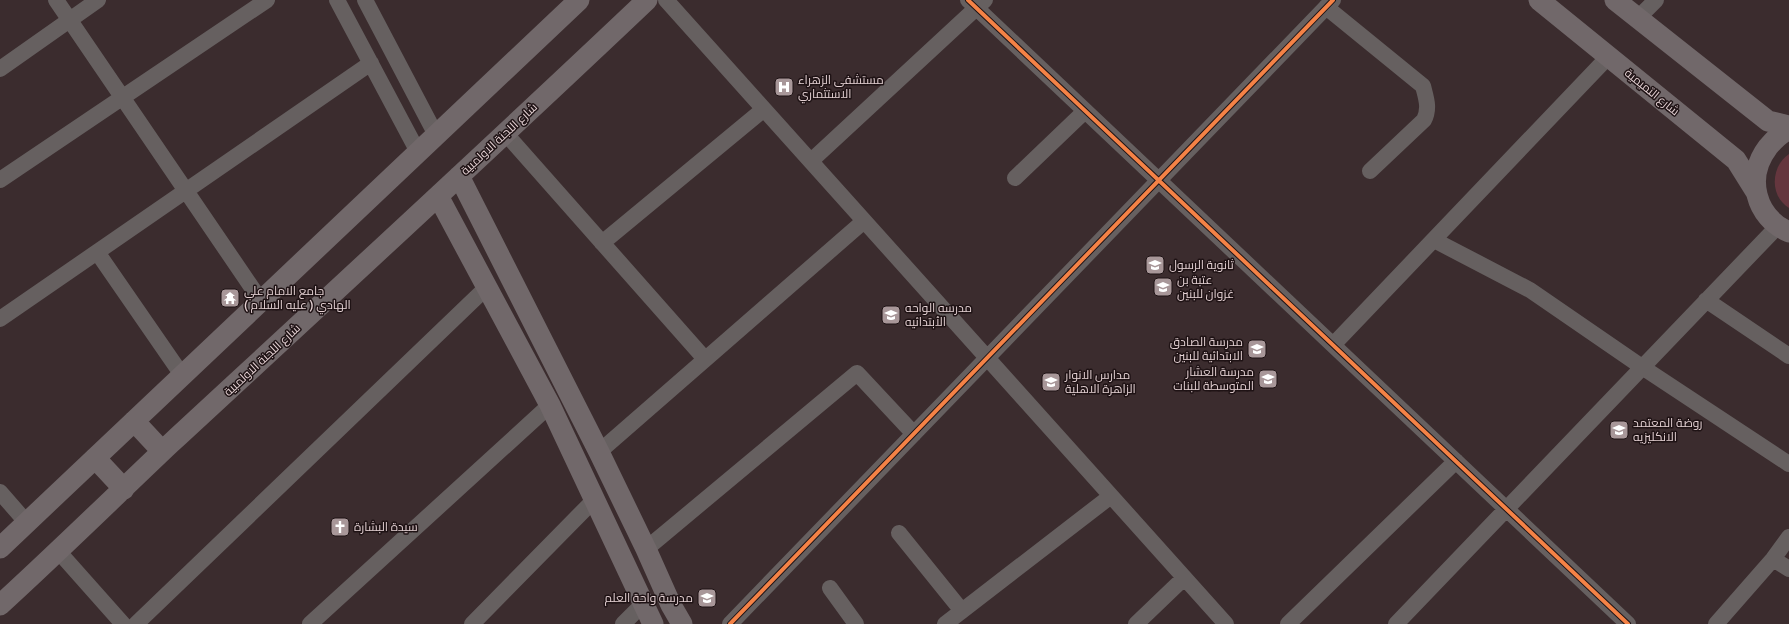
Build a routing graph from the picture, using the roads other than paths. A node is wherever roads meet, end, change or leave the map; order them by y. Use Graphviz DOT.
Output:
graph roads {
  1 [pos="56,0"];
  2 [pos="98,0"];
  3 [pos="267,0"];
  4 [pos="337,0"];
  5 [pos="365,0"];
  6 [pos="578,0"];
  7 [pos="647,0"];
  8 [pos="666,0"];
  9 [pos="1539,0"];
  10 [pos="1615,0"];
  11 [pos="1656,0"];
  12 [pos="977,3"];
  13 [pos="1329,4"];
  14 [pos="1637,19"];
  15 [pos="70,20"];
  16 [pos="1609,56"];
  17 [pos="371,63"];
  18 [pos="0,69"];
  19 [pos="122,96"];
  20 [pos="764,109"];
  21 [pos="1085,111"];
  22 [pos="1789,126"];
  23 [pos="1789,130"];
  24 [pos="506,134"];
  25 [pos="436,135"];
  26 [pos="418,152"];
  27 [pos="811,161"];
  28 [pos="1370,171"];
  29 [pos="459,176"];
  30 [pos="1015,178"];
  31 [pos="0,180"];
  32 [pos="1159,180"];
  33 [pos="186,191"];
  34 [pos="1756,192"];
  35 [pos="438,196"];
  36 [pos="864,221"];
  37 [pos="1783,229"];
  38 [pos="1434,240"];
  39 [pos="602,243"];
  40 [pos="97,252"];
  41 [pos="487,287"];
  42 [pos="1706,300"];
  43 [pos="261,301"];
  44 [pos="0,320"];
  45 [pos="1333,345"];
  46 [pos="1789,356"];
  47 [pos="987,358"];
  48 [pos="705,359"];
  49 [pos="1642,367"];
  50 [pos="182,375"];
  51 [pos="550,405"];
  52 [pos="134,421"];
  53 [pos="914,434"];
  54 [pos="162,452"];
  55 [pos="599,452"];
  56 [pos="95,458"];
  57 [pos="1456,461"];
  58 [pos="1789,464"];
  59 [pos="124,489"];
  60 [pos="0,492"];
  61 [pos="1111,496"];
  62 [pos="595,499"];
  63 [pos="1506,509"];
  64 [pos="27,523"];
  65 [pos="899,533"];
  66 [pos="1789,537"];
  67 [pos="0,548"];
  68 [pos="646,549"];
  69 [pos="59,552"];
  70 [pos="1773,559"];
  71 [pos="1789,569"];
  72 [pos="1184,578"];
  73 [pos="830,588"];
  74 [pos="0,605"];
  75 [pos="671,605"];
  76 [pos="648,615"];
  77 [pos="954,619"];
  78 [pos="123,624"];
  79 [pos="136,624"];
  80 [pos="310,624"];
  81 [pos="472,624"];
  82 [pos="623,624"];
  83 [pos="682,624"];
  84 [pos="730,624"];
  85 [pos="856,624"];
  86 [pos="1136,624"];
  87 [pos="1226,624"];
  88 [pos="1288,624"];
  89 [pos="1396,624"];
  90 [pos="1628,624"];
  91 [pos="1716,624"];
  1 -- 15 [label="street"];
  2 -- 15 [label="street"];
  3 -- 19 [label="street"];
  4 -- 17 [label="street"];
  5 -- 25 [label="street"];
  6 -- 25 [label="main road"];
  7 -- 24 [label="main road, شارع اللجنة الاولمبية"];
  8 -- 20 [label="street"];
  9 -- 16 [label="main road, شارع التميمية"];
  10 -- 14 [label="main road"];
  11 -- 14 [label="street"];
  12 -- 21 [label="street"];
  12 -- 27 [label="street"];
  13 -- 28 [label="street"];
  13 -- 32 [label="street"];
  14 -- 22 [label="main road"];
  15 -- 18 [label="street"];
  15 -- 19 [label="street"];
  16 -- 34 [label="main road, شارع التميمية"];
  16 -- 38 [label="street"];
  17 -- 26 [label="street"];
  17 -- 33 [label="street"];
  19 -- 31 [label="street"];
  19 -- 33 [label="street"];
  20 -- 27 [label="street"];
  20 -- 39 [label="street"];
  21 -- 30 [label="street"];
  21 -- 32 [label="street"];
  23 -- 34 [label="main road"];
  24 -- 29 [label="main road, شارع اللجنة الاولمبية"];
  24 -- 39 [label="street"];
  25 -- 26 [label="main road"];
  26 -- 43 [label="main road"];
  27 -- 36 [label="street"];
  29 -- 35 [label="main road, شارع اللجنة الاولمبية"];
  29 -- 55 [label="main road"];
  32 -- 45 [label="street"];
  32 -- 47 [label="street"];
  33 -- 40 [label="street"];
  33 -- 43 [label="street"];
  34 -- 37 [label="main road"];
  35 -- 41 [label="main road"];
  35 -- 54 [label="main road, شارع اللجنة الاولمبية"];
  36 -- 47 [label="street"];
  36 -- 48 [label="street"];
  37 -- 42 [label="street"];
  38 -- 45 [label="street"];
  38 -- 49 [label="street"];
  39 -- 48 [label="street"];
  40 -- 44 [label="street"];
  40 -- 50 [label="street"];
  41 -- 51 [label="main road"];
  41 -- 79 [label="street"];
  42 -- 46 [label="street"];
  42 -- 49 [label="street"];
  43 -- 50 [label="main road"];
  45 -- 57 [label="street"];
  47 -- 53 [label="street"];
  47 -- 61 [label="street"];
  48 -- 55 [label="street"];
  49 -- 58 [label="street"];
  49 -- 63 [label="street"];
  50 -- 52 [label="main road"];
  51 -- 62 [label="main road"];
  51 -- 80 [label="street"];
  52 -- 54 [label="main road"];
  52 -- 56 [label="main road"];
  53 -- 68 [label="street"];
  53 -- 84 [label="street"];
  54 -- 59 [label="main road, شارع اللجنة الاولمبية"];
  55 -- 68 [label="main road"];
  56 -- 59 [label="main road"];
  56 -- 64 [label="main road"];
  57 -- 63 [label="street"];
  57 -- 88 [label="street"];
  59 -- 69 [label="main road, شارع اللجنة الاولمبية"];
  60 -- 64 [label="street"];
  61 -- 72 [label="street"];
  61 -- 77 [label="street"];
  62 -- 76 [label="main road"];
  62 -- 81 [label="street"];
  63 -- 89 [label="street"];
  63 -- 90 [label="street"];
  64 -- 67 [label="main road"];
  65 -- 77 [label="street"];
  66 -- 70 [label="street"];
  68 -- 75 [label="main road"];
  69 -- 74 [label="main road, شارع اللجنة الاولمبية"];
  69 -- 78 [label="street"];
  70 -- 71 [label="street"];
  70 -- 91 [label="street"];
  72 -- 86 [label="street"];
  72 -- 87 [label="street"];
  73 -- 85 [label="street"];
  75 -- 76 [label="main road"];
  75 -- 83 [label="main road"];
  76 -- 82 [label="street"];
}
